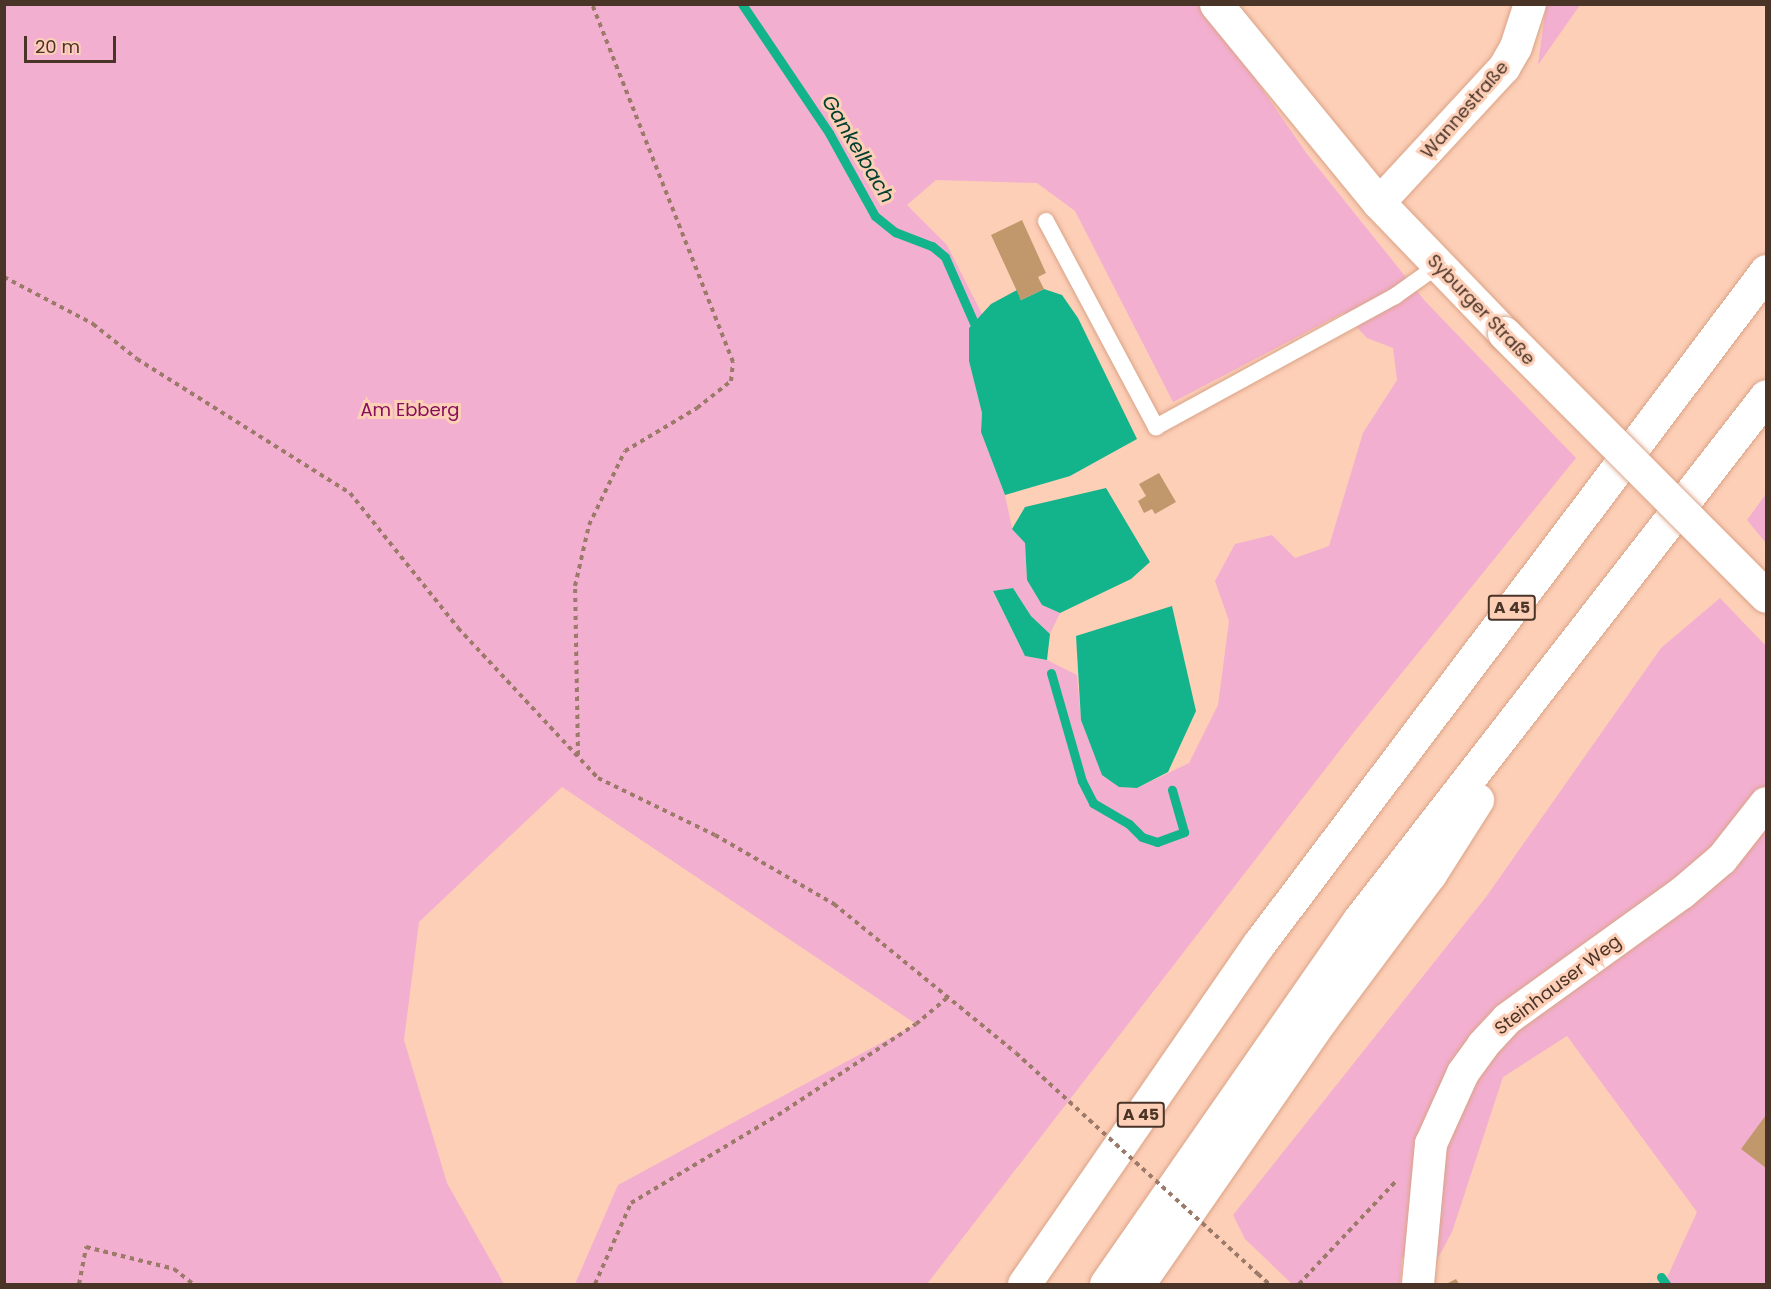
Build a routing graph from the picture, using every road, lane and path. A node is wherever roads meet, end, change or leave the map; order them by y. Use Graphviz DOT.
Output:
graph roads {
  1 [pos="592,4"];
  2 [pos="1216,4"];
  3 [pos="1530,4"];
  4 [pos="1379,203"];
  5 [pos="1046,221"];
  6 [pos="1437,266"];
  7 [pos="1767,272"];
  8 [pos="4,277"];
  9 [pos="1767,396"];
  10 [pos="1767,596"];
  11 [pos="1578,641"];
  12 [pos="578,756"];
  13 [pos="1767,803"];
  14 [pos="947,998"];
  15 [pos="1398,1179"];
  16 [pos="79,1284"];
  17 [pos="194,1284"];
  18 [pos="595,1284"];
  19 [pos="1024,1284"];
  20 [pos="1106,1284"];
  21 [pos="1138,1284"];
  22 [pos="1269,1284"];
  23 [pos="1299,1284"];
  24 [pos="1418,1284"];
  1 -- 12 [label="path"];
  2 -- 4 [label="main road, Syburger Straße"];
  3 -- 4 [label="street, Wannestraße"];
  4 -- 6 [label="main road, Syburger Straße"];
  5 -- 6 [label="lane"];
  6 -- 10 [label="main road, Syburger Straße, bridge"];
  7 -- 19 [label="main road, A 45"];
  8 -- 12 [label="path"];
  9 -- 11 [label="main road"];
  11 -- 20 [label="main road"];
  11 -- 21 [label="main road"];
  12 -- 14 [label="path"];
  13 -- 24 [label="street, Steinhauser Weg"];
  14 -- 18 [label="path"];
  14 -- 22 [label="path, bridge"];
  15 -- 23 [label="path"];
  16 -- 17 [label="path"];
}
